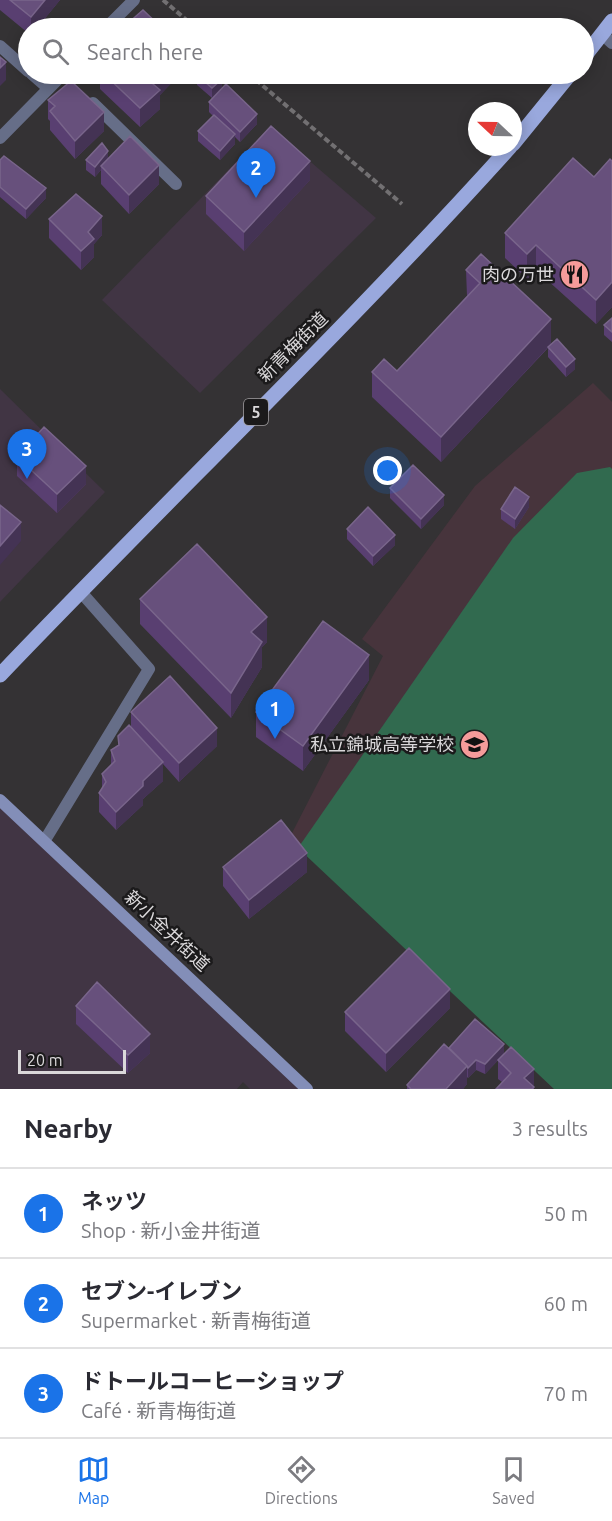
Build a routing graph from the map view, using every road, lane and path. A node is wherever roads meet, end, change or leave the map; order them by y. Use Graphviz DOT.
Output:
graph roads {
  1 [pos="134,0"];
  2 [pos="163,0"];
  3 [pos="116,18"];
  4 [pos="184,18"];
  5 [pos="612,21"];
  6 [pos="607,39"];
  7 [pos="0,46"];
  8 [pos="594,49"];
  9 [pos="18,62"];
  10 [pos="44,84"];
  11 [pos="54,84"];
  12 [pos="261,84"];
  13 [pos="562,84"];
  14 [pos="48,88"];
  15 [pos="87,97"];
  16 [pos="522,133"];
  17 [pos="0,138"];
  18 [pos="502,156"];
  19 [pos="176,184"];
  20 [pos="402,204"];
  21 [pos="80,591"];
  22 [pos="0,675"];
  23 [pos="0,800"];
  24 [pos="45,840"];
  25 [pos="307,1089"];
  1 -- 3 [label="street"];
  2 -- 4 [label="path"];
  5 -- 6 [label="main road"];
  6 -- 8 [label="main road"];
  7 -- 9 [label="street"];
  10 -- 14 [label="street"];
  11 -- 14 [label="street"];
  12 -- 20 [label="path"];
  13 -- 16 [label="main road, 新青梅街道 / 5"];
  14 -- 17 [label="street"];
  15 -- 19 [label="street"];
  18 -- 21 [label="main road, 新青梅街道 / 5"];
  21 -- 22 [label="main road, 新青梅街道 / 5"];
  21 -- 24 [label="street"];
  23 -- 24 [label="main road, 新小金井街道"];
  24 -- 25 [label="main road, 新小金井街道"];
}
